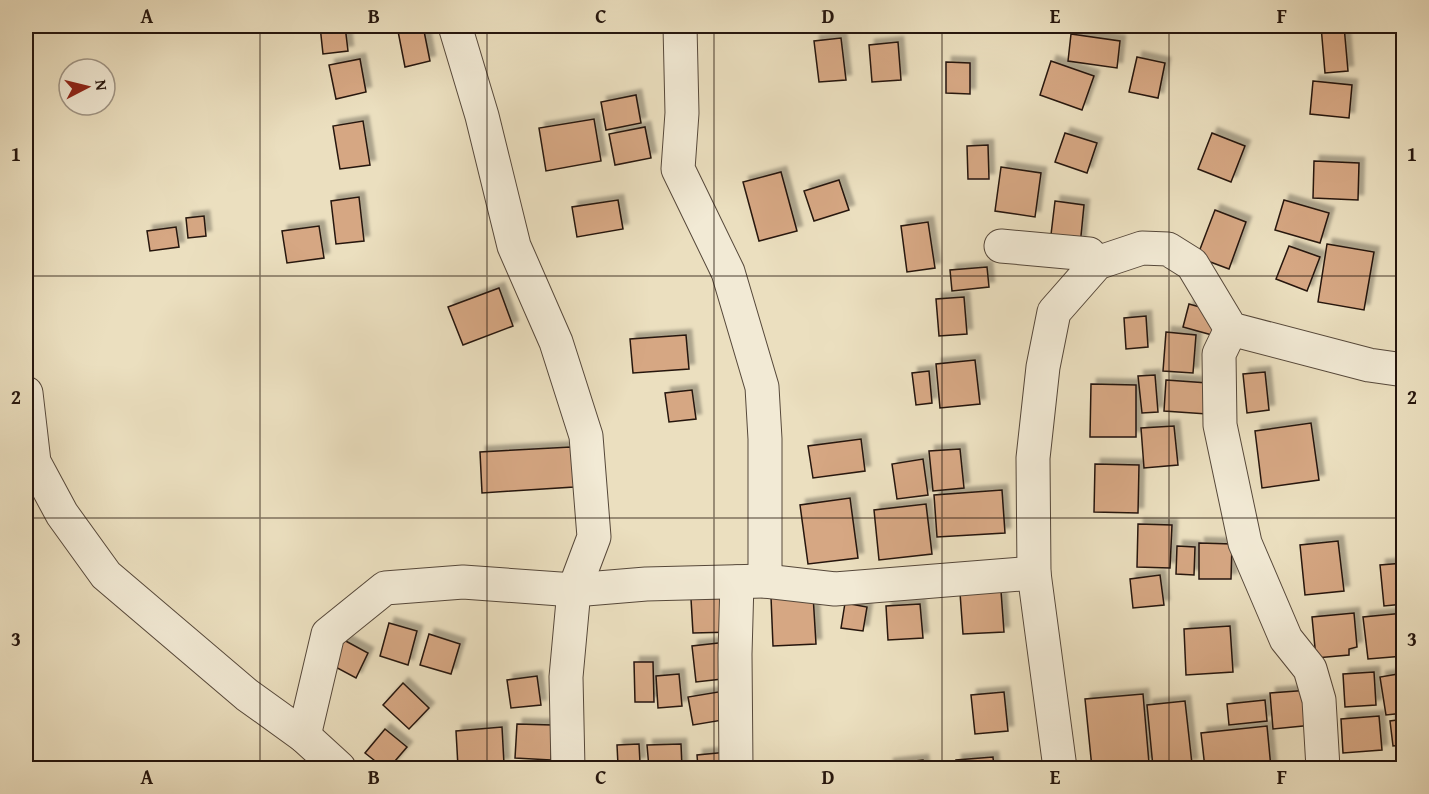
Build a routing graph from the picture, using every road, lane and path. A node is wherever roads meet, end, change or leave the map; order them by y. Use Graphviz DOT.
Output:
graph roads {
  1 [pos="455,26"];
  2 [pos="680,26"];
  3 [pos="1001,246"];
  4 [pos="1097,263"];
  5 [pos="1231,329"];
  6 [pos="1404,370"];
  7 [pos="26,393"];
  8 [pos="1034,573"];
  9 [pos="751,581"];
  10 [pos="574,590"];
  11 [pos="304,736"];
  12 [pos="339,768"];
  13 [pos="568,768"];
  14 [pos="736,768"];
  15 [pos="1060,768"];
  16 [pos="1323,768"];
  1 -- 10 [label="street"];
  2 -- 9 [label="street"];
  3 -- 4 [label="street"];
  4 -- 5 [label="street"];
  4 -- 8 [label="street"];
  5 -- 6 [label="street"];
  5 -- 16 [label="street"];
  7 -- 11 [label="street"];
  8 -- 9 [label="street"];
  8 -- 15 [label="street"];
  9 -- 10 [label="street"];
  9 -- 14 [label="street"];
  10 -- 11 [label="street"];
  10 -- 13 [label="street"];
  11 -- 12 [label="street"];
}
